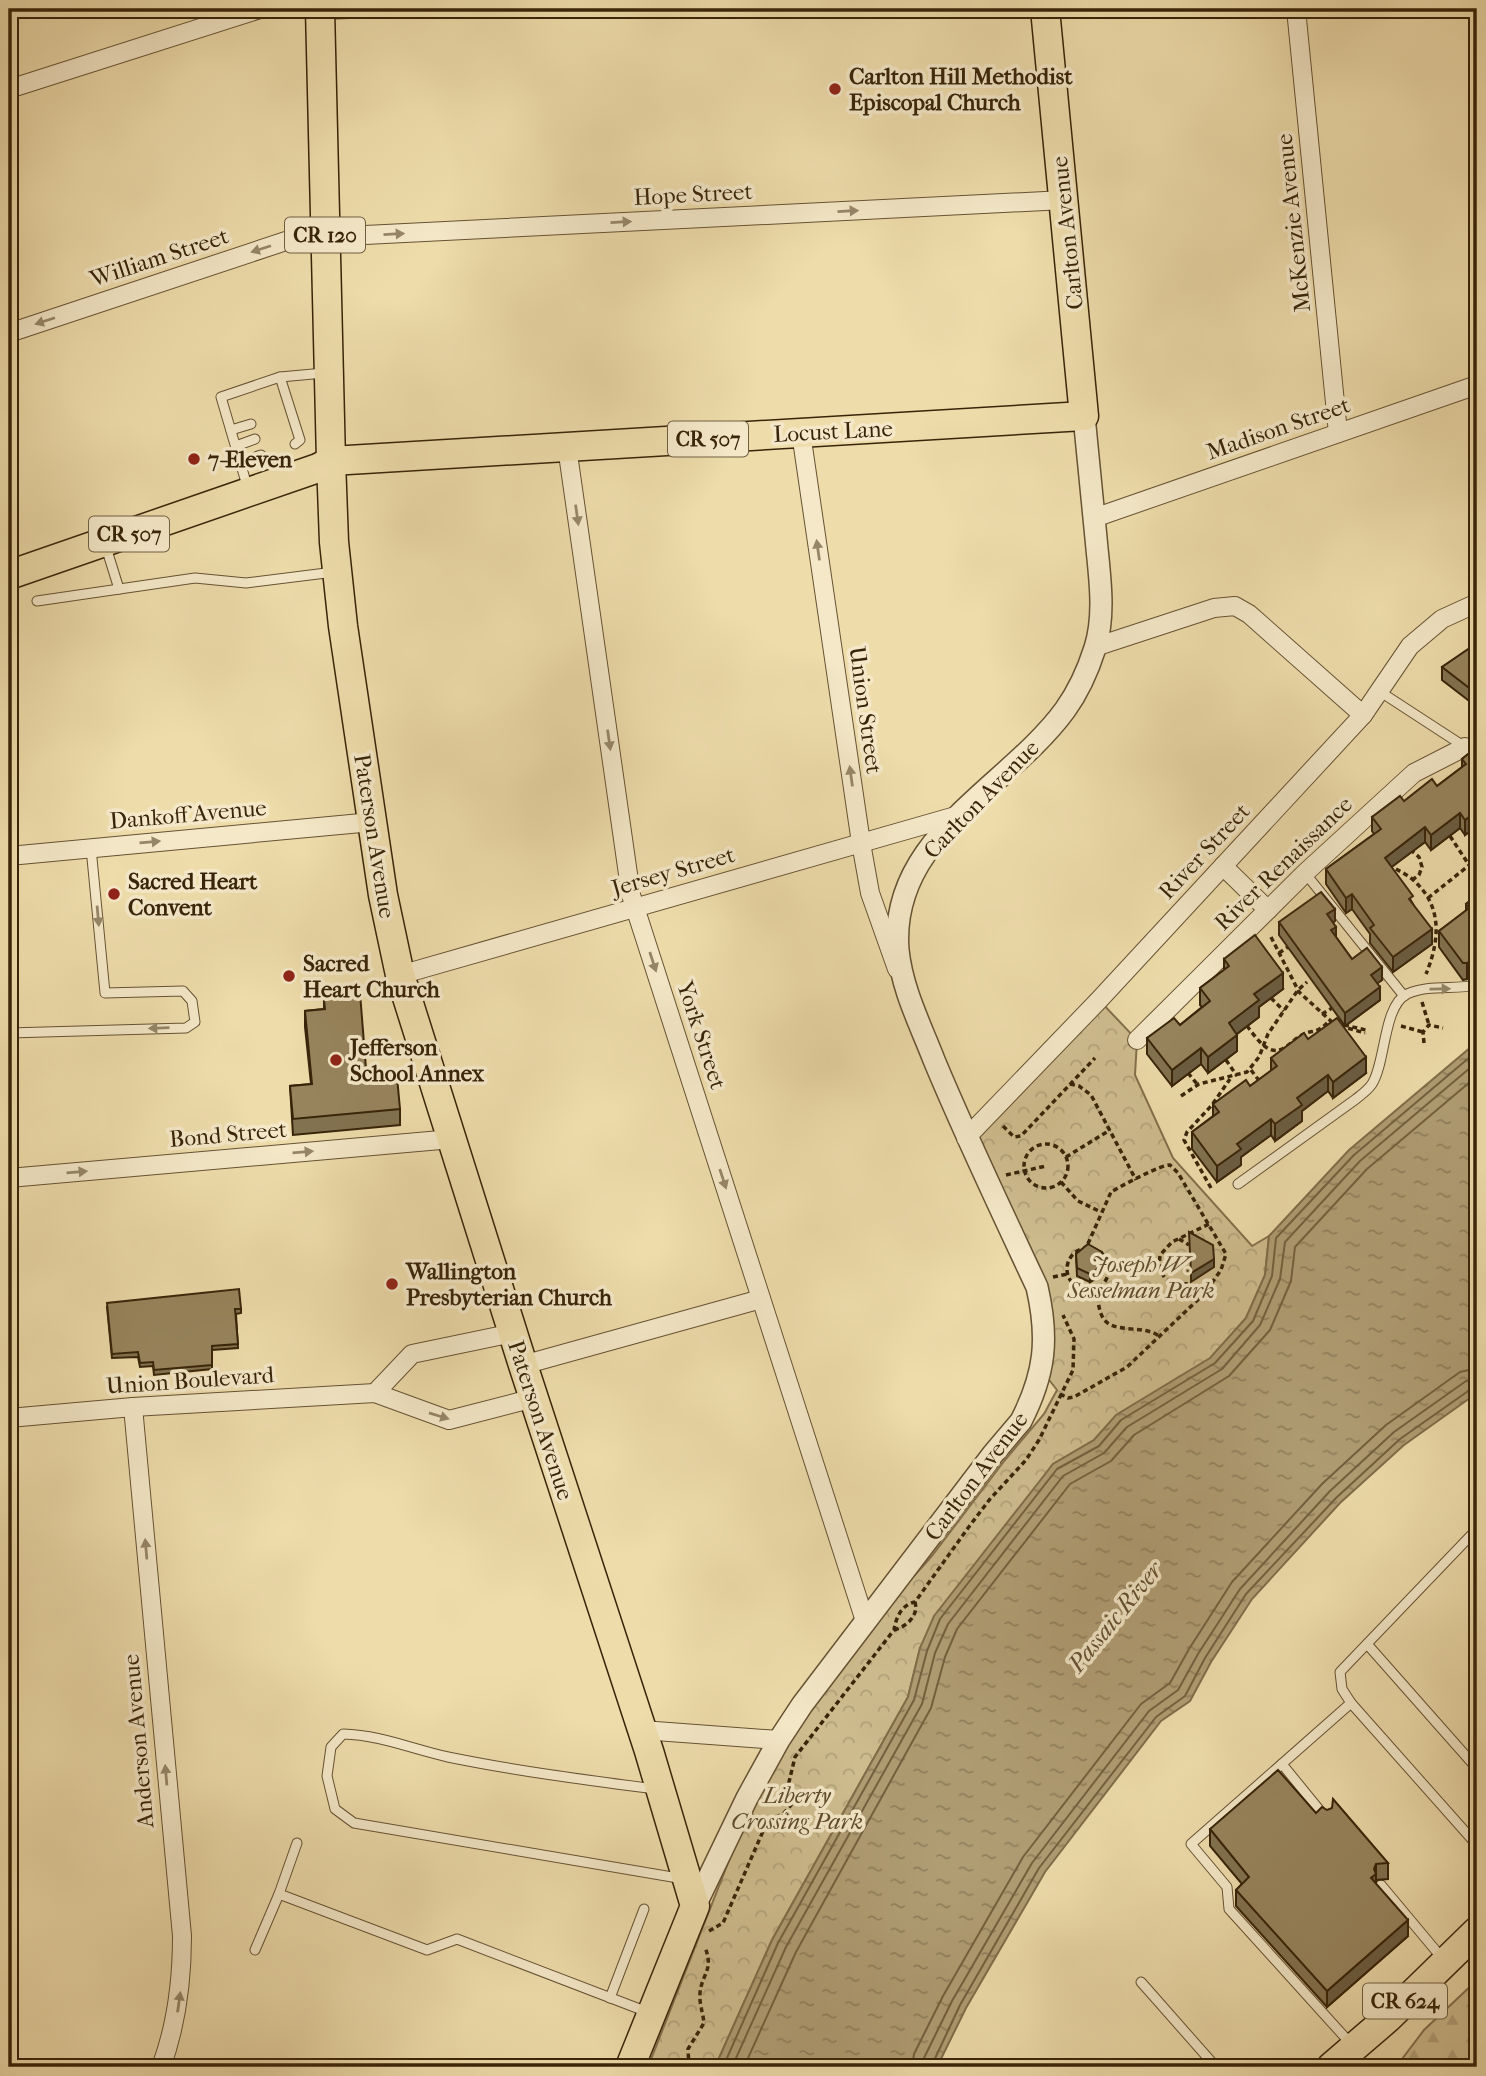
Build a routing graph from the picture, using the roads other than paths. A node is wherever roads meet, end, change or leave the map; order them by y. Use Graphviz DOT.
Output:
graph roads {
  1 [pos="260,9"];
  2 [pos="350,9"];
  3 [pos="1045,9"];
  4 [pos="1296,9"];
  5 [pos="320,10"];
  6 [pos="9,89"];
  7 [pos="1063,200"];
  8 [pos="325,232"];
  9 [pos="9,333"];
  10 [pos="328,373"];
  11 [pos="280,377"];
  12 [pos="1477,385"];
  13 [pos="1084,416"];
  14 [pos="251,424"];
  15 [pos="231,430"];
  16 [pos="801,433"];
  17 [pos="1338,433"];
  18 [pos="255,439"];
  19 [pos="295,444"];
  20 [pos="236,446"];
  21 [pos="567,447"];
  22 [pos="261,455"];
  23 [pos="331,461"];
  24 [pos="241,462"];
  25 [pos="248,491"];
  26 [pos="1094,518"];
  27 [pos="104,542"];
  28 [pos="339,572"];
  29 [pos="9,575"];
  30 [pos="118,590"];
  31 [pos="37,601"];
  32 [pos="1477,603"];
  33 [pos="1095,647"];
  34 [pos="1379,691"];
  35 [pos="1363,715"];
  36 [pos="1471,744"];
  37 [pos="959,815"];
  38 [pos="372,822"];
  39 [pos="860,843"];
  40 [pos="91,848"];
  41 [pos="9,856"];
  42 [pos="1223,866"];
  43 [pos="1305,873"];
  44 [pos="635,908"];
  45 [pos="1268,910"];
  46 [pos="400,975"];
  47 [pos="1477,985"];
  48 [pos="905,988"];
  49 [pos="1404,996"];
  50 [pos="9,1033"];
  51 [pos="1137,1040"];
  52 [pos="966,1138"];
  53 [pos="452,1139"];
  54 [pos="9,1178"];
  55 [pos="1238,1184"];
  56 [pos="761,1299"];
  57 [pos="513,1333"];
  58 [pos="523,1365"];
  59 [pos="375,1393"];
  60 [pos="534,1398"];
  61 [pos="133,1408"];
  62 [pos="9,1418"];
  63 [pos="1477,1529"];
  64 [pos="865,1621"];
  65 [pos="1367,1643"];
  66 [pos="1351,1703"];
  67 [pos="642,1730"];
  68 [pos="779,1740"];
  69 [pos="1282,1764"];
  70 [pos="1473,1764"];
  71 [pos="660,1790"];
  72 [pos="1327,1819"];
  73 [pos="297,1843"];
  74 [pos="1477,1845"];
  75 [pos="687,1879"];
  76 [pos="1381,1885"];
  77 [pos="279,1894"];
  78 [pos="695,1906"];
  79 [pos="644,1909"];
  80 [pos="1477,1931"];
  81 [pos="255,1950"];
  82 [pos="1445,1962"];
  83 [pos="1141,1982"];
  84 [pos="610,1998"];
  85 [pos="652,2013"];
  86 [pos="1354,2047"];
  87 [pos="161,2067"];
  88 [pos="630,2067"];
  89 [pos="1216,2067"];
  90 [pos="1331,2067"];
  1 -- 6 [label="street"];
  2 -- 5 [label="street"];
  3 -- 7 [label="main road, Carlton Avenue"];
  4 -- 17 [label="street, McKenzie Avenue"];
  5 -- 8 [label="main road, Paterson Avenue / CR 120"];
  8 -- 7 [label="street, Hope Street, one-way"];
  7 -- 13 [label="main road, Carlton Avenue"];
  8 -- 9 [label="street, William Street, one-way"];
  8 -- 10 [label="main road, Paterson Avenue / CR 120"];
  10 -- 11 [label="lane"];
  10 -- 23 [label="main road, Paterson Avenue / CR 120"];
  11 -- 15 [label="lane"];
  11 -- 19 [label="lane"];
  12 -- 17 [label="street, Madison Street"];
  13 -- 16 [label="main road, Locust Lane / CR 507"];
  13 -- 26 [label="street, Carlton Avenue"];
  14 -- 15 [label="lane"];
  15 -- 20 [label="lane"];
  16 -- 21 [label="main road, Locust Lane / CR 507"];
  39 -- 16 [label="street, Union Street, one-way"];
  17 -- 26 [label="street, Madison Street"];
  18 -- 20 [label="lane"];
  20 -- 24 [label="lane"];
  21 -- 23 [label="main road, Locust Lane / CR 507"];
  21 -- 44 [label="street, York Street, one-way"];
  22 -- 24 [label="lane"];
  23 -- 25 [label="main road, CR 507"];
  23 -- 28 [label="main road, Paterson Avenue / CR 120"];
  24 -- 25 [label="lane"];
  25 -- 27 [label="main road, CR 507"];
  26 -- 33 [label="street, Carlton Avenue"];
  27 -- 29 [label="main road, CR 507"];
  27 -- 30 [label="lane"];
  28 -- 30 [label="lane"];
  28 -- 38 [label="main road, Paterson Avenue / CR 120"];
  30 -- 31 [label="lane"];
  32 -- 34 [label="street, River Street"];
  33 -- 35 [label="street"];
  33 -- 37 [label="street, Carlton Avenue"];
  34 -- 35 [label="street, River Street"];
  34 -- 36 [label="lane"];
  35 -- 42 [label="street, River Street"];
  36 -- 43 [label="street, River Renaissance"];
  37 -- 39 [label="street, Jersey Street"];
  37 -- 48 [label="street, Carlton Avenue"];
  40 -- 38 [label="street, Dankoff Avenue, one-way"];
  38 -- 46 [label="main road, Paterson Avenue / CR 120"];
  39 -- 44 [label="street, Jersey Street"];
  39 -- 48 [label="street, Union Street"];
  40 -- 41 [label="street, Dankoff Avenue"];
  40 -- 50 [label="lane, one-way"];
  42 -- 45 [label="street"];
  42 -- 52 [label="street, River Street"];
  43 -- 45 [label="street, River Renaissance"];
  43 -- 49 [label="lane"];
  44 -- 46 [label="street, Jersey Street"];
  44 -- 56 [label="street, York Street, one-way"];
  45 -- 51 [label="street, River Renaissance"];
  46 -- 53 [label="main road, Paterson Avenue / CR 120"];
  49 -- 47 [label="lane, one-way"];
  48 -- 52 [label="street, Carlton Avenue"];
  49 -- 55 [label="lane"];
  52 -- 64 [label="street, Carlton Avenue"];
  54 -- 53 [label="street, Bond Street, one-way"];
  53 -- 57 [label="main road, Paterson Avenue / CR 120"];
  56 -- 58 [label="street"];
  56 -- 64 [label="street, York Street"];
  57 -- 58 [label="main road, Paterson Avenue / CR 120"];
  57 -- 59 [label="street"];
  58 -- 60 [label="main road, Paterson Avenue / CR 120"];
  59 -- 60 [label="street, Union Boulevard, one-way"];
  59 -- 61 [label="street, Union Boulevard"];
  60 -- 67 [label="main road, Paterson Avenue / CR 120"];
  61 -- 62 [label="street, Union Boulevard"];
  87 -- 61 [label="street, Anderson Avenue, one-way"];
  63 -- 65 [label="lane"];
  64 -- 68 [label="street, Carlton Avenue"];
  65 -- 66 [label="lane"];
  65 -- 70 [label="lane"];
  66 -- 69 [label="lane"];
  66 -- 74 [label="lane"];
  67 -- 68 [label="street"];
  67 -- 71 [label="main road, Paterson Avenue / CR 120"];
  68 -- 78 [label="street, Carlton Avenue"];
  69 -- 72 [label="lane"];
  69 -- 86 [label="lane"];
  71 -- 75 [label="main road, Paterson Avenue / CR 120"];
  71 -- 75 [label="lane"];
  73 -- 77 [label="lane"];
  75 -- 78 [label="main road, Paterson Avenue / CR 120"];
  76 -- 82 [label="lane"];
  77 -- 81 [label="lane"];
  77 -- 84 [label="lane"];
  78 -- 85 [label="main road"];
  79 -- 84 [label="lane"];
  80 -- 82 [label="main road, CR 624"];
  82 -- 86 [label="main road, CR 624"];
  83 -- 89 [label="lane"];
  84 -- 85 [label="lane"];
  85 -- 88 [label="main road"];
  86 -- 90 [label="main road, CR 624"];
}
